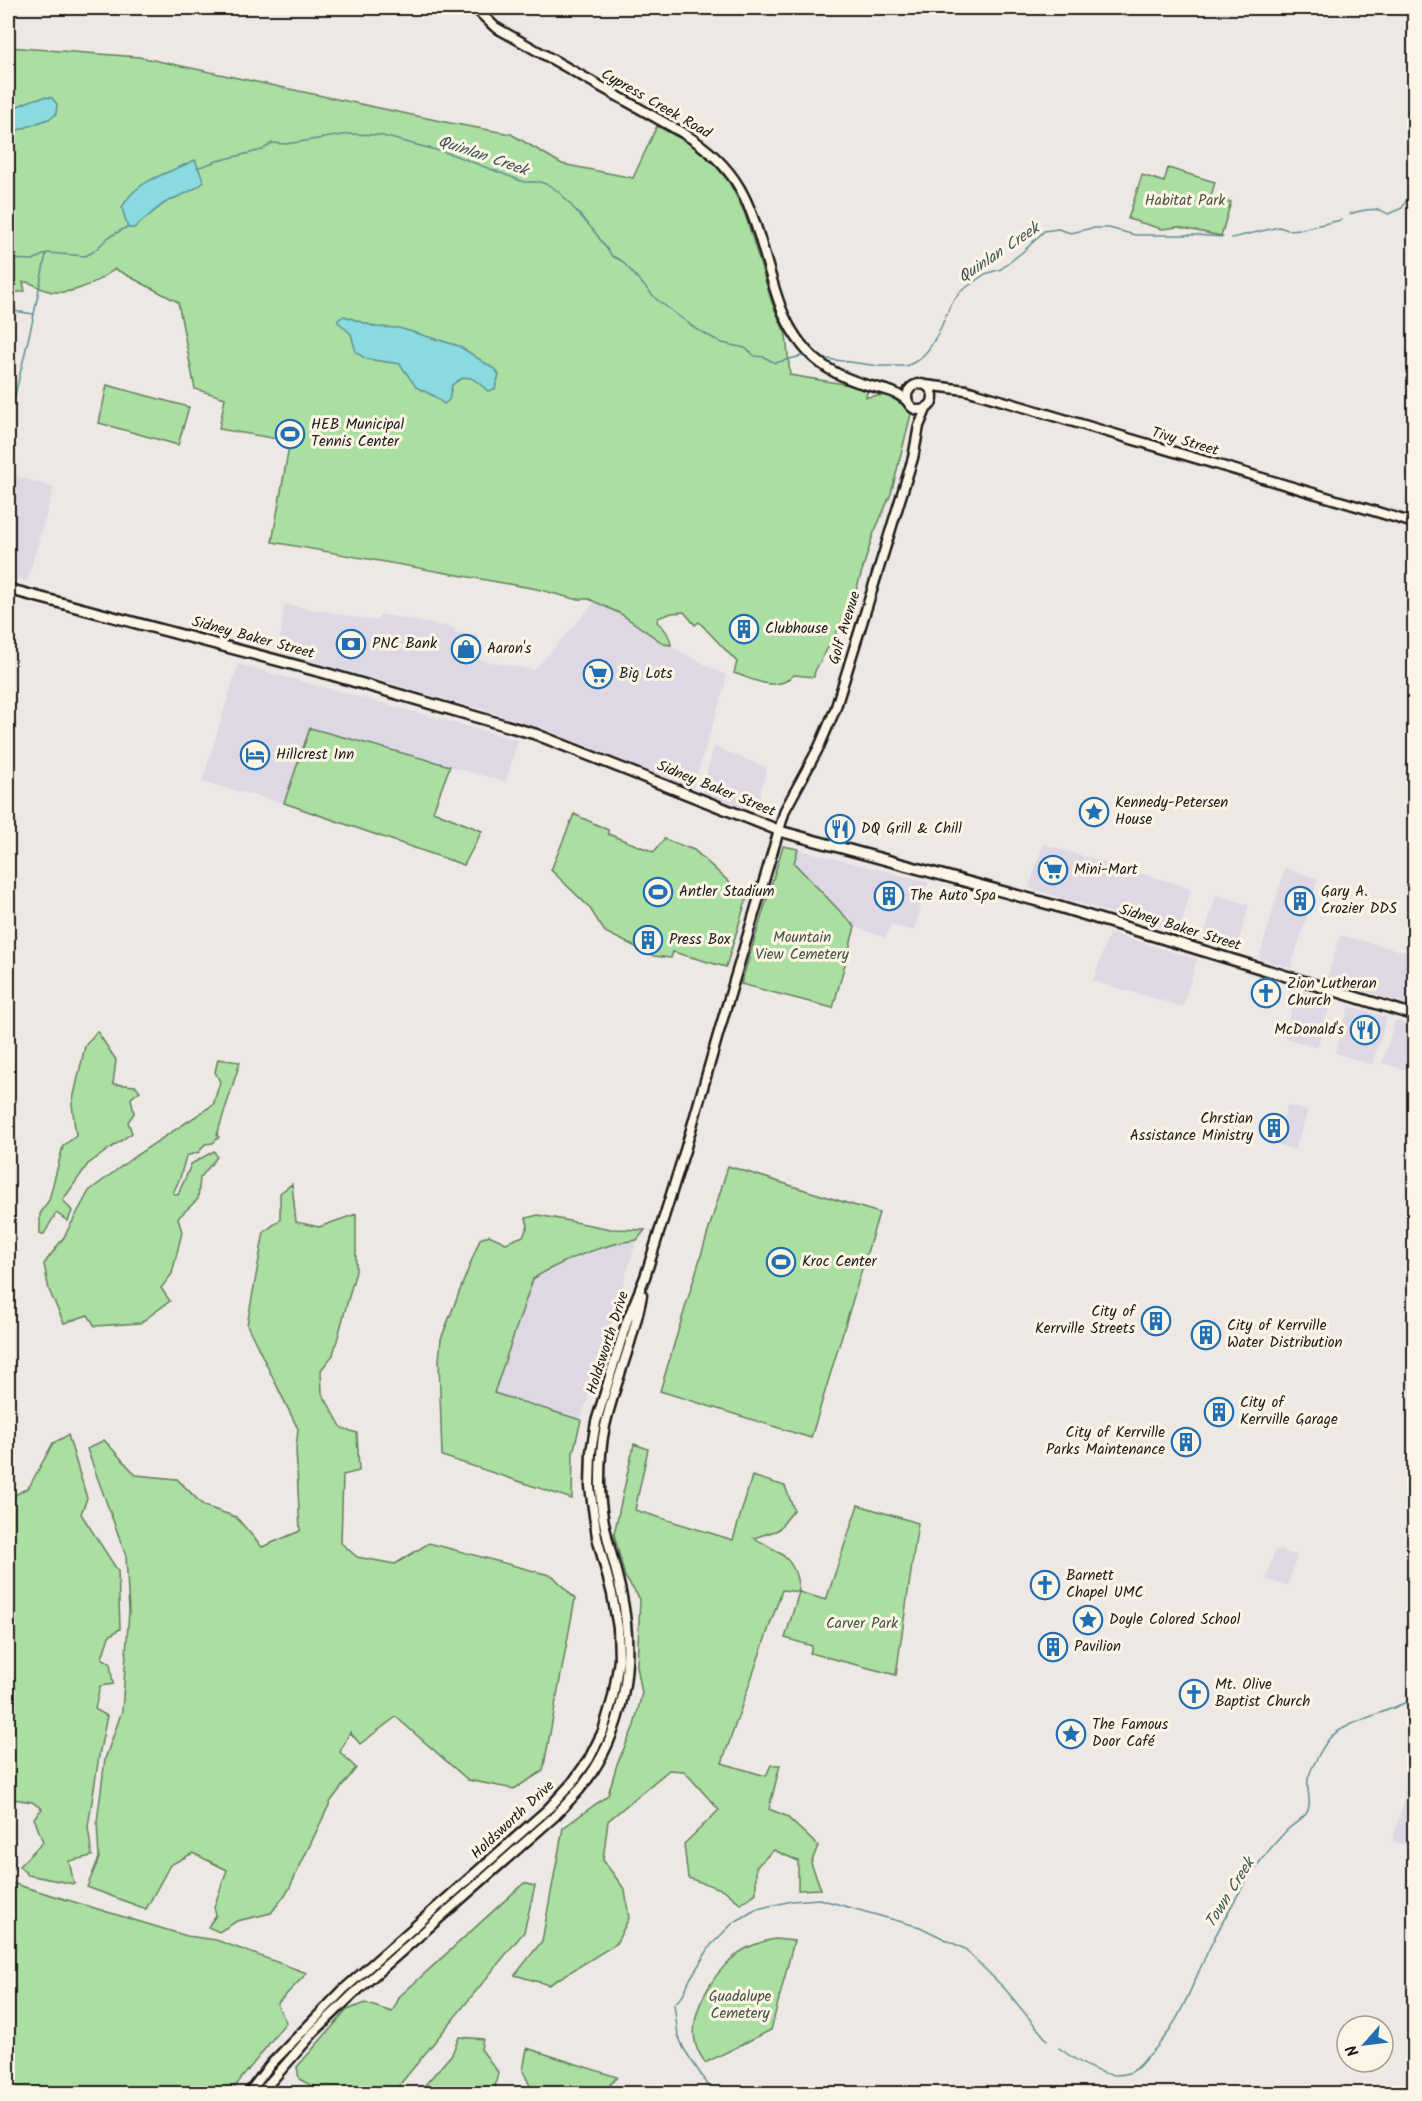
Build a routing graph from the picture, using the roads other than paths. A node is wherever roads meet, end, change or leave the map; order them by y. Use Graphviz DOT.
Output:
graph roads {
  1 [pos="475,8"];
  2 [pos="925,385"];
  3 [pos="912,387"];
  4 [pos="948,387"];
  5 [pos="887,389"];
  6 [pos="932,398"];
  7 [pos="911,405"];
  8 [pos="927,407"];
  9 [pos="919,426"];
  10 [pos="1414,523"];
  11 [pos="8,589"];
  12 [pos="779,831"];
  13 [pos="1414,1015"];
  14 [pos="645,1277"];
  15 [pos="465,1883"];
  16 [pos="471,1890"];
  17 [pos="248,2094"];
  18 [pos="260,2094"];
  1 -- 5 [label="main road, Cypress Creek Road"];
  2 -- 3 [label="main road"];
  2 -- 4 [label="main road, Tivy Street"];
  2 -- 6 [label="main road"];
  3 -- 5 [label="main road, Cypress Creek Road"];
  3 -- 7 [label="main road"];
  4 -- 6 [label="main road"];
  4 -- 10 [label="main road, Tivy Street"];
  5 -- 7 [label="main road, Cypress Creek Road"];
  6 -- 8 [label="main road"];
  7 -- 8 [label="main road"];
  7 -- 9 [label="main road, Golf Avenue"];
  8 -- 9 [label="main road, Golf Avenue"];
  9 -- 12 [label="main road, Golf Avenue"];
  11 -- 12 [label="main road, Sidney Baker Street"];
  12 -- 13 [label="main road, Sidney Baker Street"];
  12 -- 14 [label="main road, Holdsworth Drive"];
  14 -- 15 [label="main road, Holdsworth Drive"];
  14 -- 16 [label="main road, Holdsworth Drive"];
  15 -- 16 [label="main road"];
  15 -- 17 [label="main road, Holdsworth Drive"];
  16 -- 18 [label="main road, Holdsworth Drive"];
}
